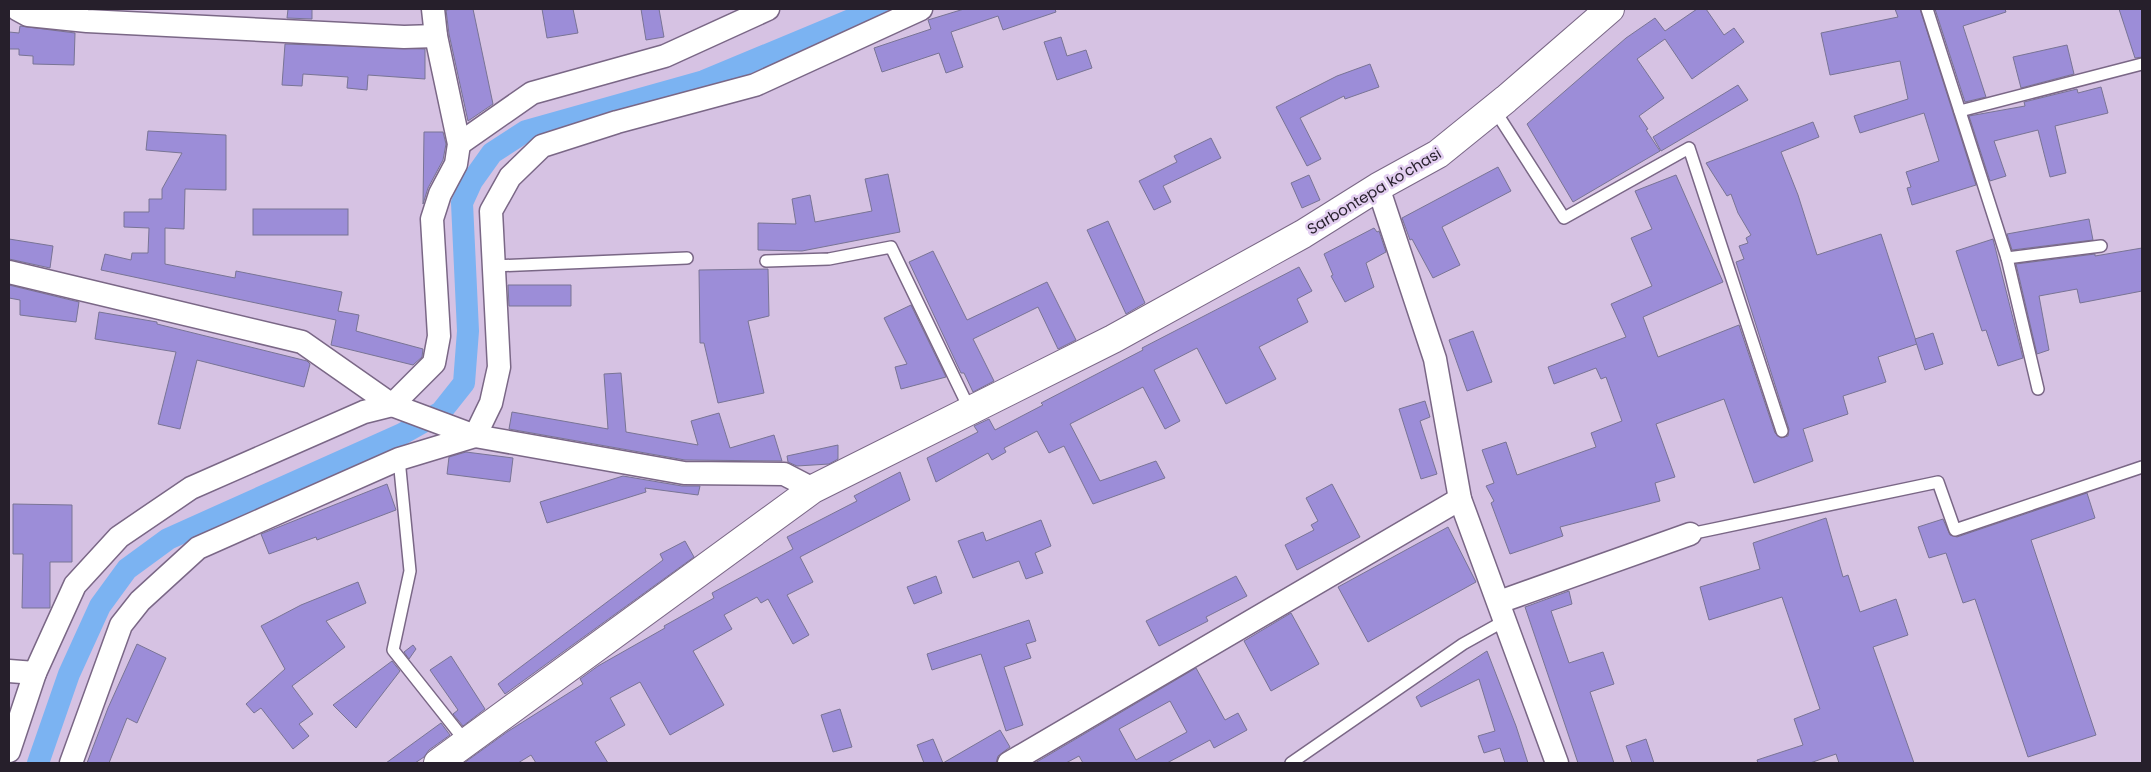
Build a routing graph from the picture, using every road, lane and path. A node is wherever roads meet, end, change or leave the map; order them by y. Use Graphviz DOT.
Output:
graph roads {
  1 [pos="17,9"];
  2 [pos="433,9"];
  3 [pos="768,9"];
  4 [pos="921,9"];
  5 [pos="1927,9"];
  6 [pos="1606,10"];
  7 [pos="436,36"];
  8 [pos="2142,64"];
  9 [pos="1494,109"];
  10 [pos="1960,111"];
  11 [pos="458,144"];
  12 [pos="1378,187"];
  13 [pos="2101,246"];
  14 [pos="687,258"];
  15 [pos="2007,258"];
  16 [pos="766,261"];
  17 [pos="494,266"];
  18 [pos="9,272"];
  19 [pos="2038,389"];
  20 [pos="392,405"];
  21 [pos="970,410"];
  22 [pos="1782,431"];
  23 [pos="465,433"];
  24 [pos="399,459"];
  25 [pos="2142,467"];
  26 [pos="813,489"];
  27 [pos="1460,499"];
  28 [pos="1690,534"];
  29 [pos="1502,611"];
  30 [pos="9,670"];
  31 [pos="35,673"];
  32 [pos="466,742"];
  33 [pos="9,751"];
  34 [pos="1296,762"];
  35 [pos="71,763"];
  36 [pos="438,763"];
  37 [pos="1009,763"];
  38 [pos="1557,763"];
  1 -- 7 [label="street"];
  2 -- 7 [label="street"];
  3 -- 11 [label="street"];
  4 -- 17 [label="street"];
  5 -- 10 [label="lane"];
  6 -- 9 [label="street, Sarbontepa ko'chasi"];
  7 -- 11 [label="street"];
  8 -- 10 [label="lane"];
  9 -- 12 [label="street, Sarbontepa ko'chasi"];
  9 -- 22 [label="lane"];
  10 -- 15 [label="lane"];
  11 -- 20 [label="street"];
  12 -- 21 [label="street, Sarbontepa ko'chasi"];
  12 -- 27 [label="street"];
  13 -- 15 [label="lane"];
  14 -- 17 [label="lane"];
  15 -- 19 [label="lane"];
  16 -- 21 [label="lane"];
  17 -- 23 [label="street"];
  18 -- 20 [label="street"];
  20 -- 23 [label="street"];
  20 -- 31 [label="street"];
  21 -- 26 [label="street, Sarbontepa ko'chasi"];
  23 -- 24 [label="street"];
  23 -- 26 [label="street"];
  24 -- 32 [label="lane"];
  24 -- 35 [label="street"];
  25 -- 28 [label="lane"];
  26 -- 32 [label="street, Sarbontepa ko'chasi"];
  27 -- 29 [label="street"];
  27 -- 37 [label="street"];
  28 -- 29 [label="street"];
  29 -- 34 [label="lane"];
  29 -- 38 [label="street"];
  30 -- 31 [label="street"];
  31 -- 33 [label="street"];
  32 -- 36 [label="street, Sarbontepa ko'chasi"];
}
